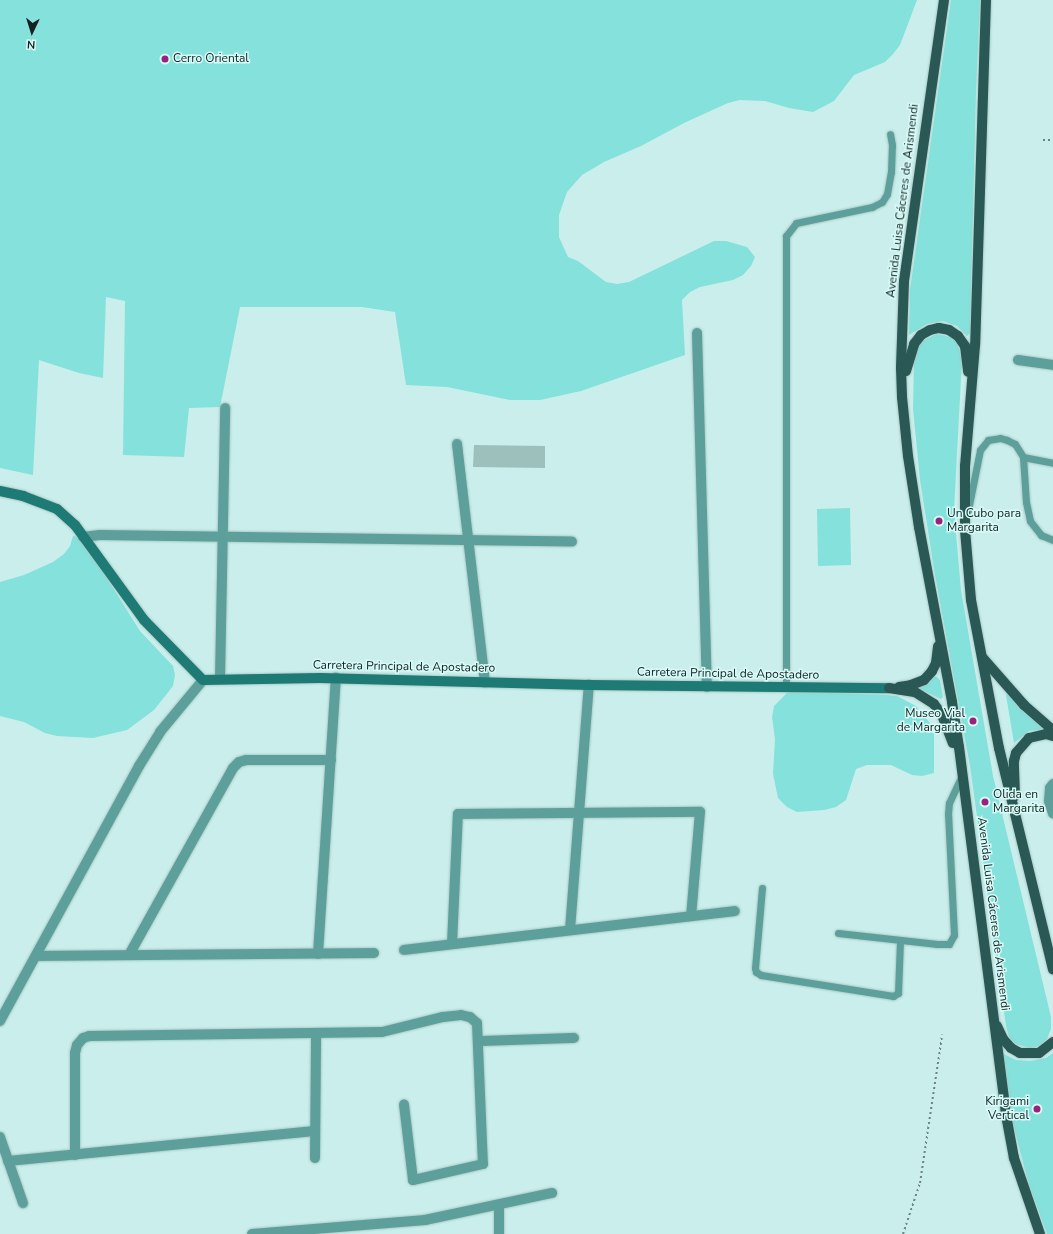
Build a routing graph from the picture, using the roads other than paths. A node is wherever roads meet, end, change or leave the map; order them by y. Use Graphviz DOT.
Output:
graph roads {
  1 [pos="944,0"];
  2 [pos="986,0"];
  3 [pos="890,134"];
  4 [pos="697,333"];
  5 [pos="1018,360"];
  6 [pos="1053,365"];
  7 [pos="902,397"];
  8 [pos="971,402"];
  9 [pos="225,408"];
  10 [pos="457,444"];
  11 [pos="1023,457"];
  12 [pos="1053,463"];
  13 [pos="0,490"];
  14 [pos="965,530"];
  15 [pos="83,537"];
  16 [pos="222,537"];
  17 [pos="468,540"];
  18 [pos="1053,540"];
  19 [pos="572,542"];
  20 [pos="938,630"];
  21 [pos="981,656"];
  22 [pos="336,678"];
  23 [pos="220,679"];
  24 [pos="203,680"];
  25 [pos="485,682"];
  26 [pos="589,685"];
  27 [pos="707,687"];
  28 [pos="786,688"];
  29 [pos="889,688"];
  30 [pos="1053,730"];
  31 [pos="1053,736"];
  32 [pos="331,760"];
  33 [pos="962,771"];
  34 [pos="1053,784"];
  35 [pos="579,813"];
  36 [pos="1053,813"];
  37 [pos="1015,816"];
  38 [pos="762,888"];
  39 [pos="735,911"];
  40 [pos="691,916"];
  41 [pos="570,930"];
  42 [pos="838,933"];
  43 [pos="900,940"];
  44 [pos="452,944"];
  45 [pos="404,950"];
  46 [pos="374,953"];
  47 [pos="318,954"];
  48 [pos="129,955"];
  49 [pos="36,956"];
  50 [pos="1053,970"];
  51 [pos="992,1013"];
  52 [pos="0,1021"];
  53 [pos="316,1033"];
  54 [pos="574,1038"];
  55 [pos="479,1040"];
  56 [pos="1053,1042"];
  57 [pos="404,1105"];
  58 [pos="315,1132"];
  59 [pos="0,1137"];
  60 [pos="75,1154"];
  61 [pos="315,1158"];
  62 [pos="8,1161"];
  63 [pos="552,1193"];
  64 [pos="23,1203"];
  65 [pos="499,1205"];
  66 [pos="296,1232"];
  67 [pos="252,1234"];
  68 [pos="499,1234"];
  69 [pos="1040,1234"];
  1 -- 7 [label="main road, Avenida Luisa Cáceres de Arismendi"];
  2 -- 8 [label="main road"];
  3 -- 28 [label="lane"];
  4 -- 27 [label="street"];
  5 -- 6 [label="street"];
  7 -- 8 [label="main road"];
  7 -- 20 [label="main road, Avenida Luisa Cáceres de Arismendi"];
  8 -- 14 [label="main road"];
  9 -- 16 [label="street"];
  10 -- 17 [label="street"];
  11 -- 12 [label="lane"];
  11 -- 14 [label="lane"];
  11 -- 18 [label="lane"];
  13 -- 15 [label="street"];
  14 -- 21 [label="main road"];
  15 -- 16 [label="street"];
  15 -- 24 [label="street"];
  16 -- 17 [label="street"];
  16 -- 23 [label="street"];
  17 -- 19 [label="street"];
  17 -- 25 [label="street"];
  20 -- 29 [label="main road"];
  20 -- 33 [label="main road, Avenida Luisa Cáceres de Arismendi"];
  21 -- 30 [label="main road"];
  21 -- 37 [label="main road"];
  22 -- 23 [label="street, Carretera Principal de Apostadero"];
  22 -- 25 [label="street, Carretera Principal de Apostadero"];
  22 -- 32 [label="street"];
  23 -- 24 [label="street, Carretera Principal de Apostadero"];
  24 -- 49 [label="street"];
  25 -- 26 [label="street, Carretera Principal de Apostadero"];
  26 -- 27 [label="street, Carretera Principal de Apostadero"];
  26 -- 35 [label="street"];
  27 -- 28 [label="street, Carretera Principal de Apostadero"];
  28 -- 29 [label="street, Carretera Principal de Apostadero"];
  29 -- 33 [label="main road"];
  31 -- 37 [label="main road"];
  32 -- 47 [label="street"];
  32 -- 48 [label="street"];
  33 -- 43 [label="lane"];
  33 -- 51 [label="main road, Avenida Luisa Cáceres de Arismendi"];
  34 -- 36 [label="street"];
  35 -- 40 [label="street"];
  35 -- 41 [label="street"];
  35 -- 44 [label="street"];
  37 -- 50 [label="main road"];
  38 -- 43 [label="lane"];
  39 -- 40 [label="street"];
  40 -- 41 [label="street"];
  41 -- 44 [label="street"];
  42 -- 43 [label="lane"];
  44 -- 45 [label="street"];
  46 -- 47 [label="street"];
  47 -- 48 [label="street"];
  48 -- 49 [label="street"];
  49 -- 52 [label="street"];
  51 -- 56 [label="main road"];
  51 -- 69 [label="main road, Avenida Luisa Cáceres de Arismendi"];
  53 -- 55 [label="street"];
  53 -- 58 [label="street"];
  53 -- 60 [label="street"];
  54 -- 55 [label="street"];
  55 -- 57 [label="street"];
  58 -- 60 [label="street"];
  58 -- 61 [label="street"];
  59 -- 62 [label="street"];
  60 -- 62 [label="street"];
  62 -- 64 [label="street"];
  63 -- 65 [label="street"];
  65 -- 66 [label="street"];
  65 -- 68 [label="street"];
  66 -- 67 [label="street"];
}
